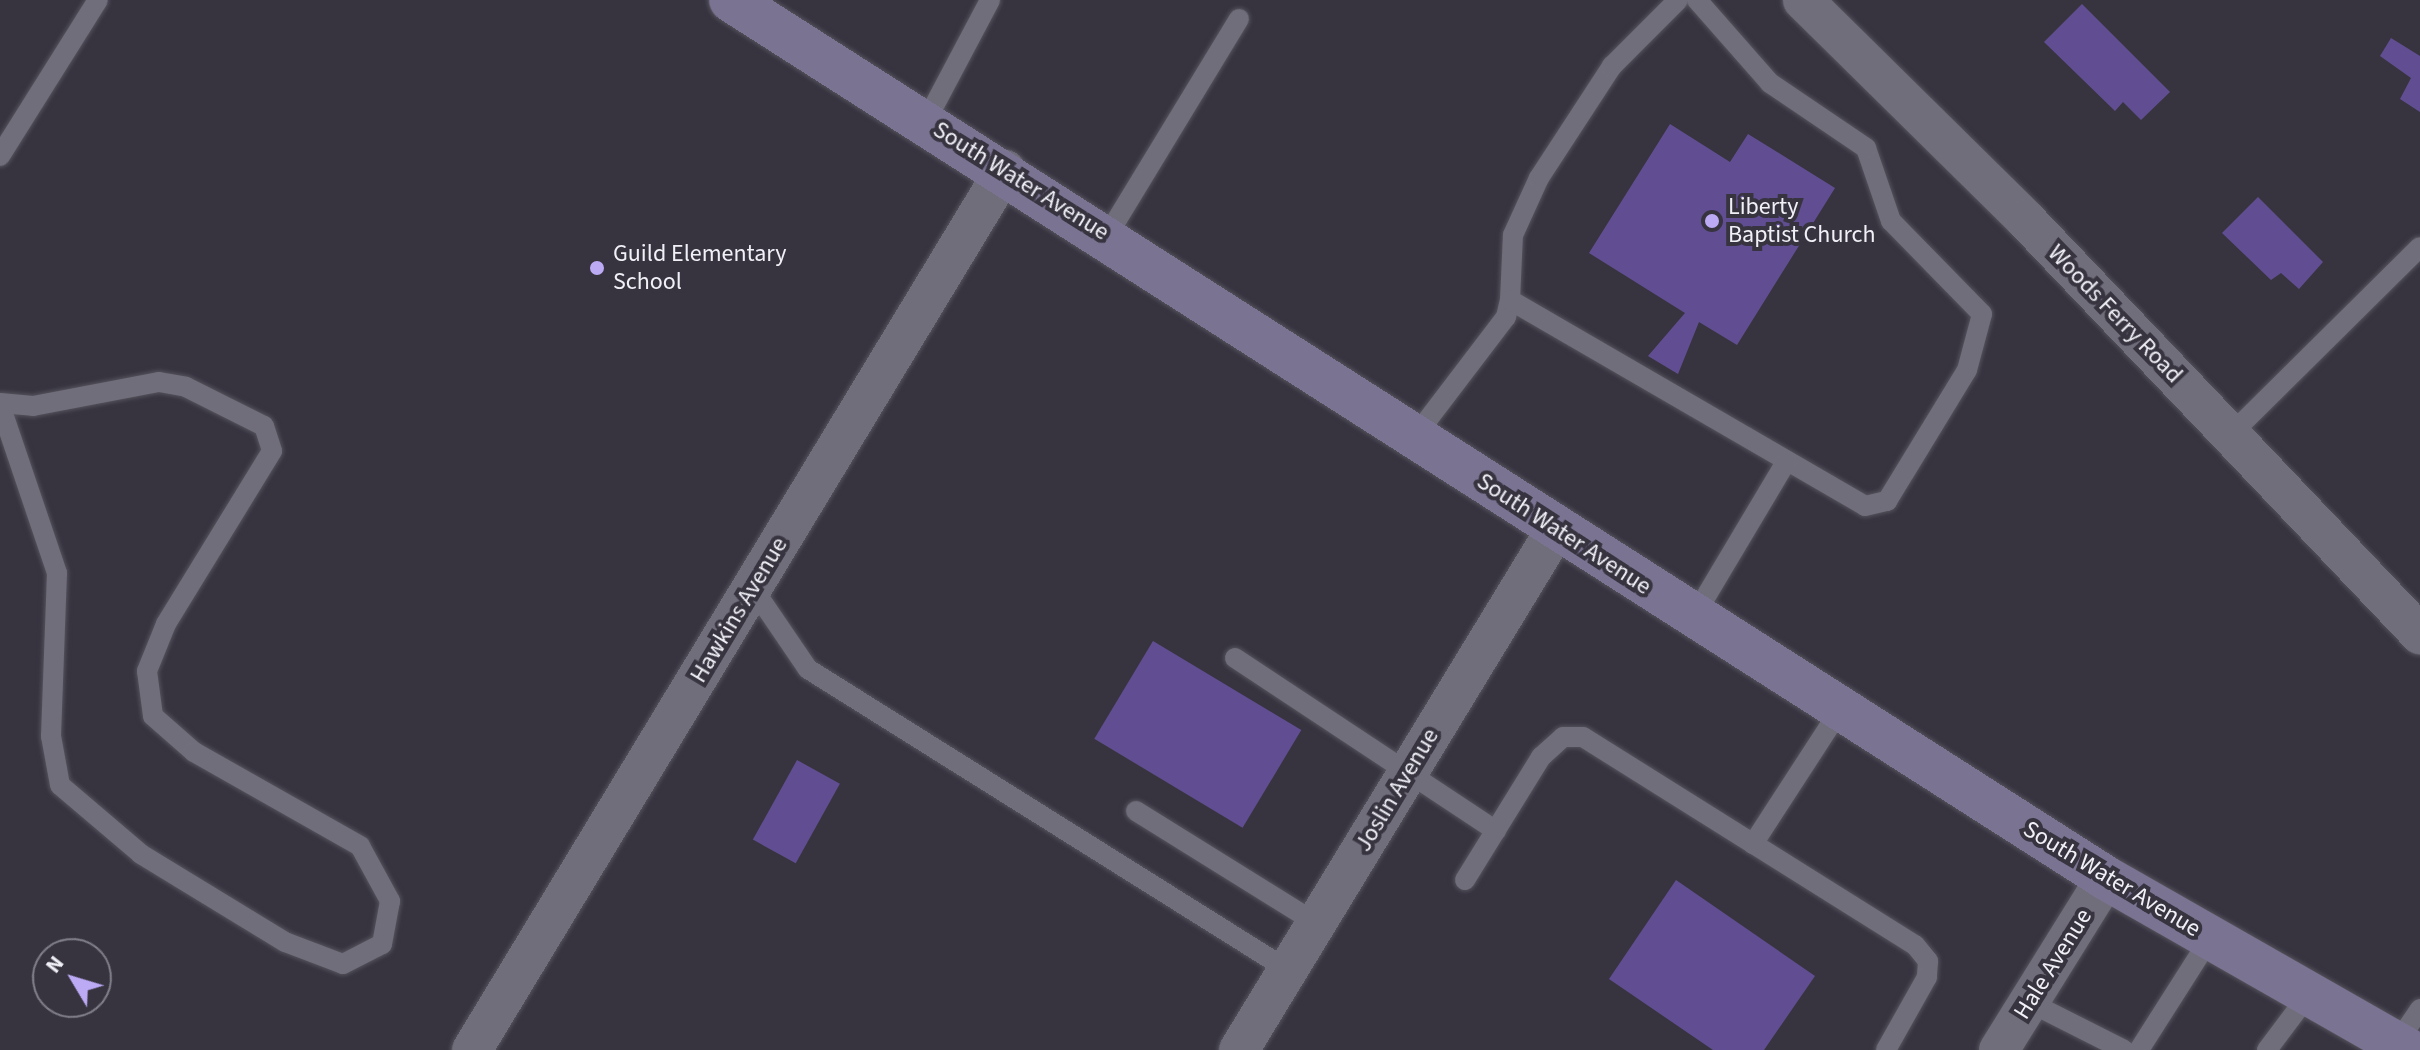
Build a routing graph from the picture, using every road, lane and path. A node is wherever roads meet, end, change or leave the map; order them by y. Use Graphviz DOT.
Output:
graph roads {
  1 [pos="98,0"];
  2 [pos="731,0"];
  3 [pos="990,0"];
  4 [pos="1678,0"];
  5 [pos="1697,0"];
  6 [pos="1803,0"];
  7 [pos="1239,19"];
  8 [pos="926,121"];
  9 [pos="0,156"];
  10 [pos="1005,170"];
  11 [pos="1107,236"];
  12 [pos="2420,247"];
  13 [pos="1510,300"];
  14 [pos="0,404"];
  15 [pos="1416,435"];
  16 [pos="2230,435"];
  17 [pos="1786,462"];
  18 [pos="1555,531"];
  19 [pos="752,587"];
  20 [pos="1693,618"];
  21 [pos="2420,634"];
  22 [pos="1235,658"];
  23 [pos="1840,710"];
  24 [pos="1406,776"];
  25 [pos="1136,811"];
  26 [pos="1496,831"];
  27 [pos="1753,844"];
  28 [pos="2106,878"];
  29 [pos="1465,880"];
  30 [pos="1316,923"];
  31 [pos="2211,937"];
  32 [pos="1288,970"];
  33 [pos="2309,994"];
  34 [pos="2029,1002"];
  35 [pos="2408,1034"];
  36 [pos="472,1050"];
  37 [pos="1239,1050"];
  38 [pos="1886,1050"];
  39 [pos="1999,1050"];
  40 [pos="2124,1050"];
  41 [pos="2139,1050"];
  42 [pos="2267,1050"];
  1 -- 9 [label="lane"];
  2 -- 8 [label="main road, South Water Avenue"];
  3 -- 8 [label="lane"];
  4 -- 13 [label="lane"];
  5 -- 17 [label="lane"];
  6 -- 16 [label="street, Woods Ferry Road"];
  7 -- 11 [label="lane"];
  8 -- 10 [label="main road, South Water Avenue"];
  10 -- 11 [label="main road, South Water Avenue"];
  10 -- 19 [label="street, Hawkins Avenue"];
  11 -- 15 [label="main road, South Water Avenue"];
  12 -- 16 [label="lane"];
  13 -- 15 [label="lane"];
  13 -- 17 [label="lane"];
  14 -- 14 [label="lane"];
  15 -- 18 [label="main road, South Water Avenue"];
  16 -- 21 [label="street, Woods Ferry Road"];
  17 -- 20 [label="lane"];
  18 -- 20 [label="main road, South Water Avenue"];
  18 -- 24 [label="street, Joslin Avenue"];
  19 -- 32 [label="lane"];
  19 -- 36 [label="street, Hawkins Avenue"];
  20 -- 23 [label="main road, South Water Avenue"];
  22 -- 24 [label="lane"];
  23 -- 27 [label="lane"];
  23 -- 28 [label="main road, South Water Avenue"];
  24 -- 26 [label="lane"];
  24 -- 30 [label="street, Joslin Avenue"];
  25 -- 30 [label="lane"];
  26 -- 27 [label="lane"];
  26 -- 29 [label="lane"];
  27 -- 38 [label="lane"];
  28 -- 31 [label="main road, South Water Avenue"];
  28 -- 34 [label="street, Hale Avenue"];
  30 -- 32 [label="street, Joslin Avenue"];
  31 -- 33 [label="main road, South Water Avenue"];
  31 -- 41 [label="lane"];
  32 -- 37 [label="street, Joslin Avenue"];
  33 -- 35 [label="main road, South Water Avenue"];
  33 -- 42 [label="lane"];
  34 -- 39 [label="street, Hale Avenue"];
  34 -- 40 [label="lane"];
}
